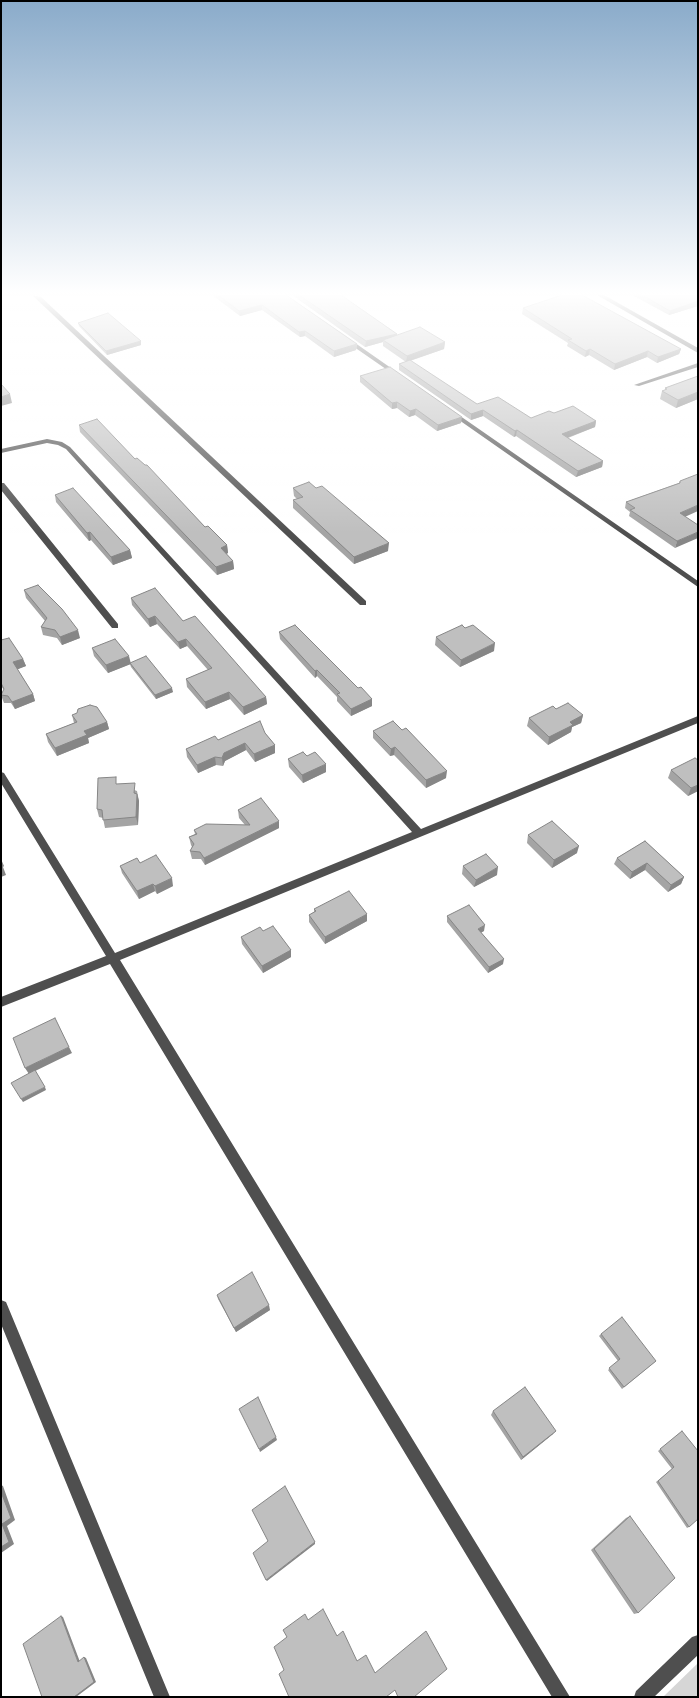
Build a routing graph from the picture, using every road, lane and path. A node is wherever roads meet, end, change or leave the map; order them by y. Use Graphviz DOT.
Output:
graph roads {
  1 [pos="120,374"];
  2 [pos="396,374"];
  3 [pos="670,374"];
  4 [pos="406,381"];
  5 [pos="638,385"];
  6 [pos="447,409"];
  7 [pos="1,451"];
  8 [pos="1,485"];
  9 [pos="698,585"];
  10 [pos="363,603"];
  11 [pos="116,626"];
  12 [pos="698,719"];
  13 [pos="1,775"];
  14 [pos="420,833"];
  15 [pos="114,958"];
  16 [pos="1,1002"];
  17 [pos="1,1307"];
  18 [pos="698,1643"];
  19 [pos="162,1697"];
  20 [pos="562,1697"];
  21 [pos="642,1697"];
  1 -- 10 [label="street"];
  2 -- 4 [label="street"];
  3 -- 5 [label="street"];
  6 -- 9 [label="street"];
  7 -- 14 [label="street"];
  8 -- 11 [label="street"];
  12 -- 14 [label="street"];
  13 -- 15 [label="street"];
  14 -- 15 [label="street"];
  15 -- 16 [label="street"];
  15 -- 20 [label="street"];
  17 -- 19 [label="street"];
  18 -- 21 [label="street"];
}
